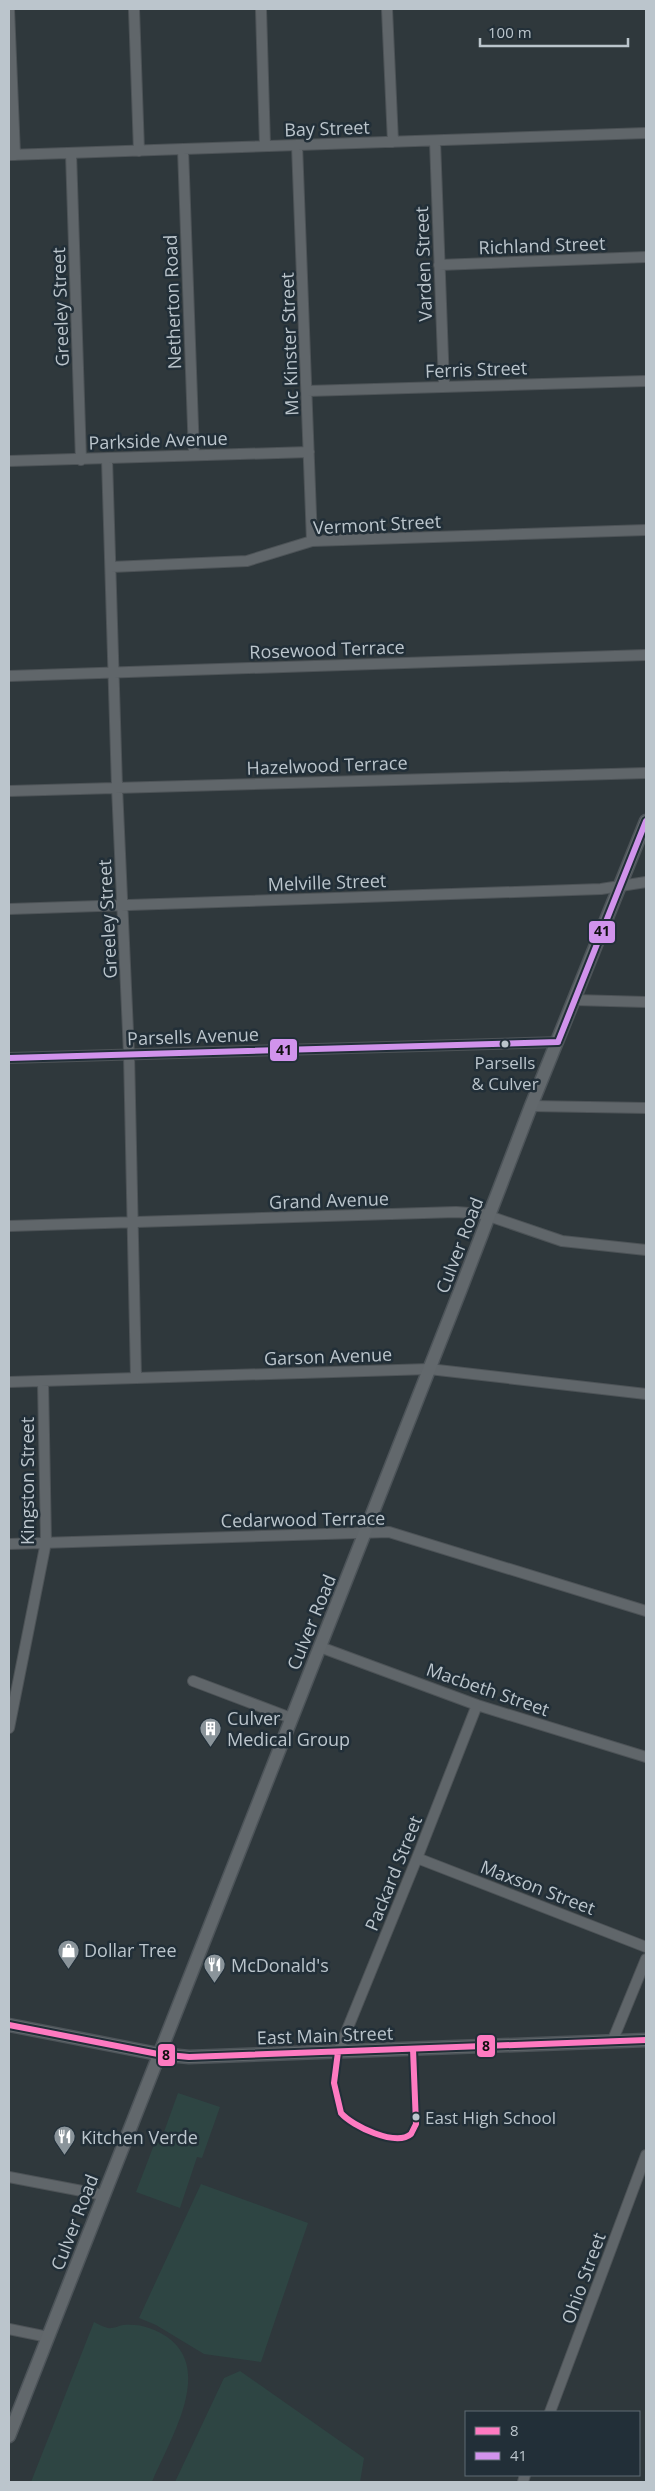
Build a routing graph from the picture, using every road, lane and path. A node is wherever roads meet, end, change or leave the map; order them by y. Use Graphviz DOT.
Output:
graph roads {
  1 [pos="9,9"];
  2 [pos="134,9"];
  3 [pos="261,9"];
  4 [pos="387,9"];
  5 [pos="646,133"];
  6 [pos="435,141"];
  7 [pos="392,142"];
  8 [pos="298,145"];
  9 [pos="266,146"];
  10 [pos="183,149"];
  11 [pos="139,151"];
  12 [pos="71,153"];
  13 [pos="12,155"];
  14 [pos="646,257"];
  15 [pos="439,265"];
  16 [pos="646,381"];
  17 [pos="444,386"];
  18 [pos="307,391"];
  19 [pos="309,452"];
  20 [pos="194,454"];
  21 [pos="108,459"];
  22 [pos="81,460"];
  23 [pos="9,461"];
  24 [pos="646,530"];
  25 [pos="312,541"];
  26 [pos="111,567"];
  27 [pos="646,655"];
  28 [pos="116,672"];
  29 [pos="9,676"];
  30 [pos="646,773"];
  31 [pos="117,787"];
  32 [pos="9,791"];
  33 [pos="646,821"];
  34 [pos="646,882"];
  35 [pos="619,888"];
  36 [pos="124,905"];
  37 [pos="9,909"];
  38 [pos="575,1000"];
  39 [pos="646,1002"];
  40 [pos="558,1042"];
  41 [pos="129,1054"];
  42 [pos="9,1058"];
  43 [pos="531,1106"];
  44 [pos="646,1108"];
  45 [pos="490,1216"];
  46 [pos="134,1223"];
  47 [pos="9,1226"];
  48 [pos="646,1250"];
  49 [pos="429,1369"];
  50 [pos="136,1378"];
  51 [pos="43,1381"];
  52 [pos="9,1382"];
  53 [pos="646,1394"];
  54 [pos="365,1532"];
  55 [pos="46,1542"];
  56 [pos="9,1544"];
  57 [pos="646,1611"];
  58 [pos="320,1647"];
  59 [pos="193,1681"];
  60 [pos="477,1705"];
  61 [pos="291,1718"];
  62 [pos="9,1728"];
  63 [pos="646,1757"];
  64 [pos="417,1858"];
  65 [pos="646,1947"];
  66 [pos="646,1959"];
  67 [pos="9,2024"];
  68 [pos="646,2040"];
  69 [pos="612,2042"];
  70 [pos="338,2052"];
  71 [pos="158,2054"];
  72 [pos="646,2155"];
  73 [pos="9,2177"];
  74 [pos="103,2195"];
  75 [pos="9,2329"];
  76 [pos="48,2337"];
  77 [pos="550,2411"];
  78 [pos="9,2436"];
  1 -- 13 [label="street"];
  2 -- 11 [label="street"];
  3 -- 9 [label="street"];
  4 -- 7 [label="street"];
  5 -- 6 [label="street, Bay Street"];
  6 -- 7 [label="street, Bay Street"];
  6 -- 15 [label="street, Varden Street"];
  7 -- 8 [label="street, Bay Street"];
  8 -- 9 [label="street, Bay Street"];
  8 -- 18 [label="street, Mc Kinster Street"];
  9 -- 10 [label="street, Bay Street"];
  10 -- 11 [label="street, Bay Street"];
  10 -- 20 [label="street, Netherton Road"];
  11 -- 12 [label="street, Bay Street"];
  12 -- 13 [label="street, Bay Street"];
  12 -- 22 [label="street, Greeley Street"];
  14 -- 15 [label="street, Richland Street"];
  15 -- 17 [label="street, Varden Street"];
  16 -- 17 [label="street, Ferris Street"];
  17 -- 18 [label="street, Ferris Street"];
  18 -- 19 [label="street, Mc Kinster Street"];
  19 -- 20 [label="street, Parkside Avenue"];
  19 -- 25 [label="street, Mc Kinster Street"];
  20 -- 21 [label="street, Parkside Avenue"];
  21 -- 22 [label="street, Parkside Avenue"];
  21 -- 26 [label="street, Greeley Street"];
  22 -- 23 [label="street, Parkside Avenue"];
  24 -- 25 [label="street, Vermont Street"];
  25 -- 26 [label="street, Vermont Street"];
  26 -- 28 [label="street, Greeley Street"];
  27 -- 28 [label="street, Rosewood Terrace"];
  28 -- 29 [label="street, Rosewood Terrace"];
  28 -- 31 [label="street, Greeley Street"];
  30 -- 31 [label="street, Hazelwood Terrace"];
  31 -- 32 [label="street, Hazelwood Terrace"];
  31 -- 36 [label="street, Greeley Street"];
  33 -- 35 [label="main road, Culver Road"];
  34 -- 35 [label="street, Melville Street"];
  35 -- 36 [label="street, Melville Street"];
  35 -- 38 [label="main road, Culver Road"];
  36 -- 37 [label="street, Melville Street"];
  36 -- 41 [label="street, Greeley Street"];
  38 -- 39 [label="street"];
  38 -- 40 [label="main road, Culver Road"];
  40 -- 41 [label="street, Parsells Avenue"];
  40 -- 43 [label="main road, Culver Road"];
  41 -- 42 [label="street, Parsells Avenue"];
  41 -- 46 [label="street, Greeley Street"];
  43 -- 44 [label="street"];
  43 -- 45 [label="main road, Culver Road"];
  45 -- 46 [label="street, Grand Avenue"];
  45 -- 48 [label="street, Grand Avenue"];
  45 -- 49 [label="main road, Culver Road"];
  46 -- 47 [label="street, Grand Avenue"];
  46 -- 50 [label="street, Greeley Street"];
  49 -- 50 [label="street, Garson Avenue"];
  49 -- 53 [label="street, Garson Avenue"];
  49 -- 54 [label="main road, Culver Road"];
  50 -- 51 [label="street, Garson Avenue"];
  51 -- 52 [label="street, Garson Avenue"];
  51 -- 55 [label="street, Kingston Street"];
  54 -- 55 [label="street, Cedarwood Terrace"];
  54 -- 57 [label="street, Cedarwood Terrace"];
  54 -- 58 [label="main road, Culver Road"];
  55 -- 56 [label="street, Cedarwood Terrace"];
  55 -- 62 [label="street, Kingston Street"];
  58 -- 60 [label="street, Macbeth Street"];
  58 -- 61 [label="main road, Culver Road"];
  59 -- 61 [label="street"];
  60 -- 63 [label="street, Macbeth Street"];
  60 -- 64 [label="street, Packard Street"];
  61 -- 71 [label="main road, Culver Road"];
  64 -- 65 [label="street, Maxson Street"];
  64 -- 70 [label="street, Packard Street"];
  66 -- 69 [label="street"];
  67 -- 71 [label="main road, East Main Street"];
  68 -- 69 [label="main road, East Main Street"];
  69 -- 70 [label="main road, East Main Street"];
  70 -- 71 [label="main road, East Main Street"];
  71 -- 74 [label="main road, Culver Road"];
  72 -- 77 [label="street, Ohio Street"];
  73 -- 74 [label="street"];
  74 -- 76 [label="main road, Culver Road"];
  75 -- 76 [label="street"];
  76 -- 78 [label="main road, Culver Road"];
}
